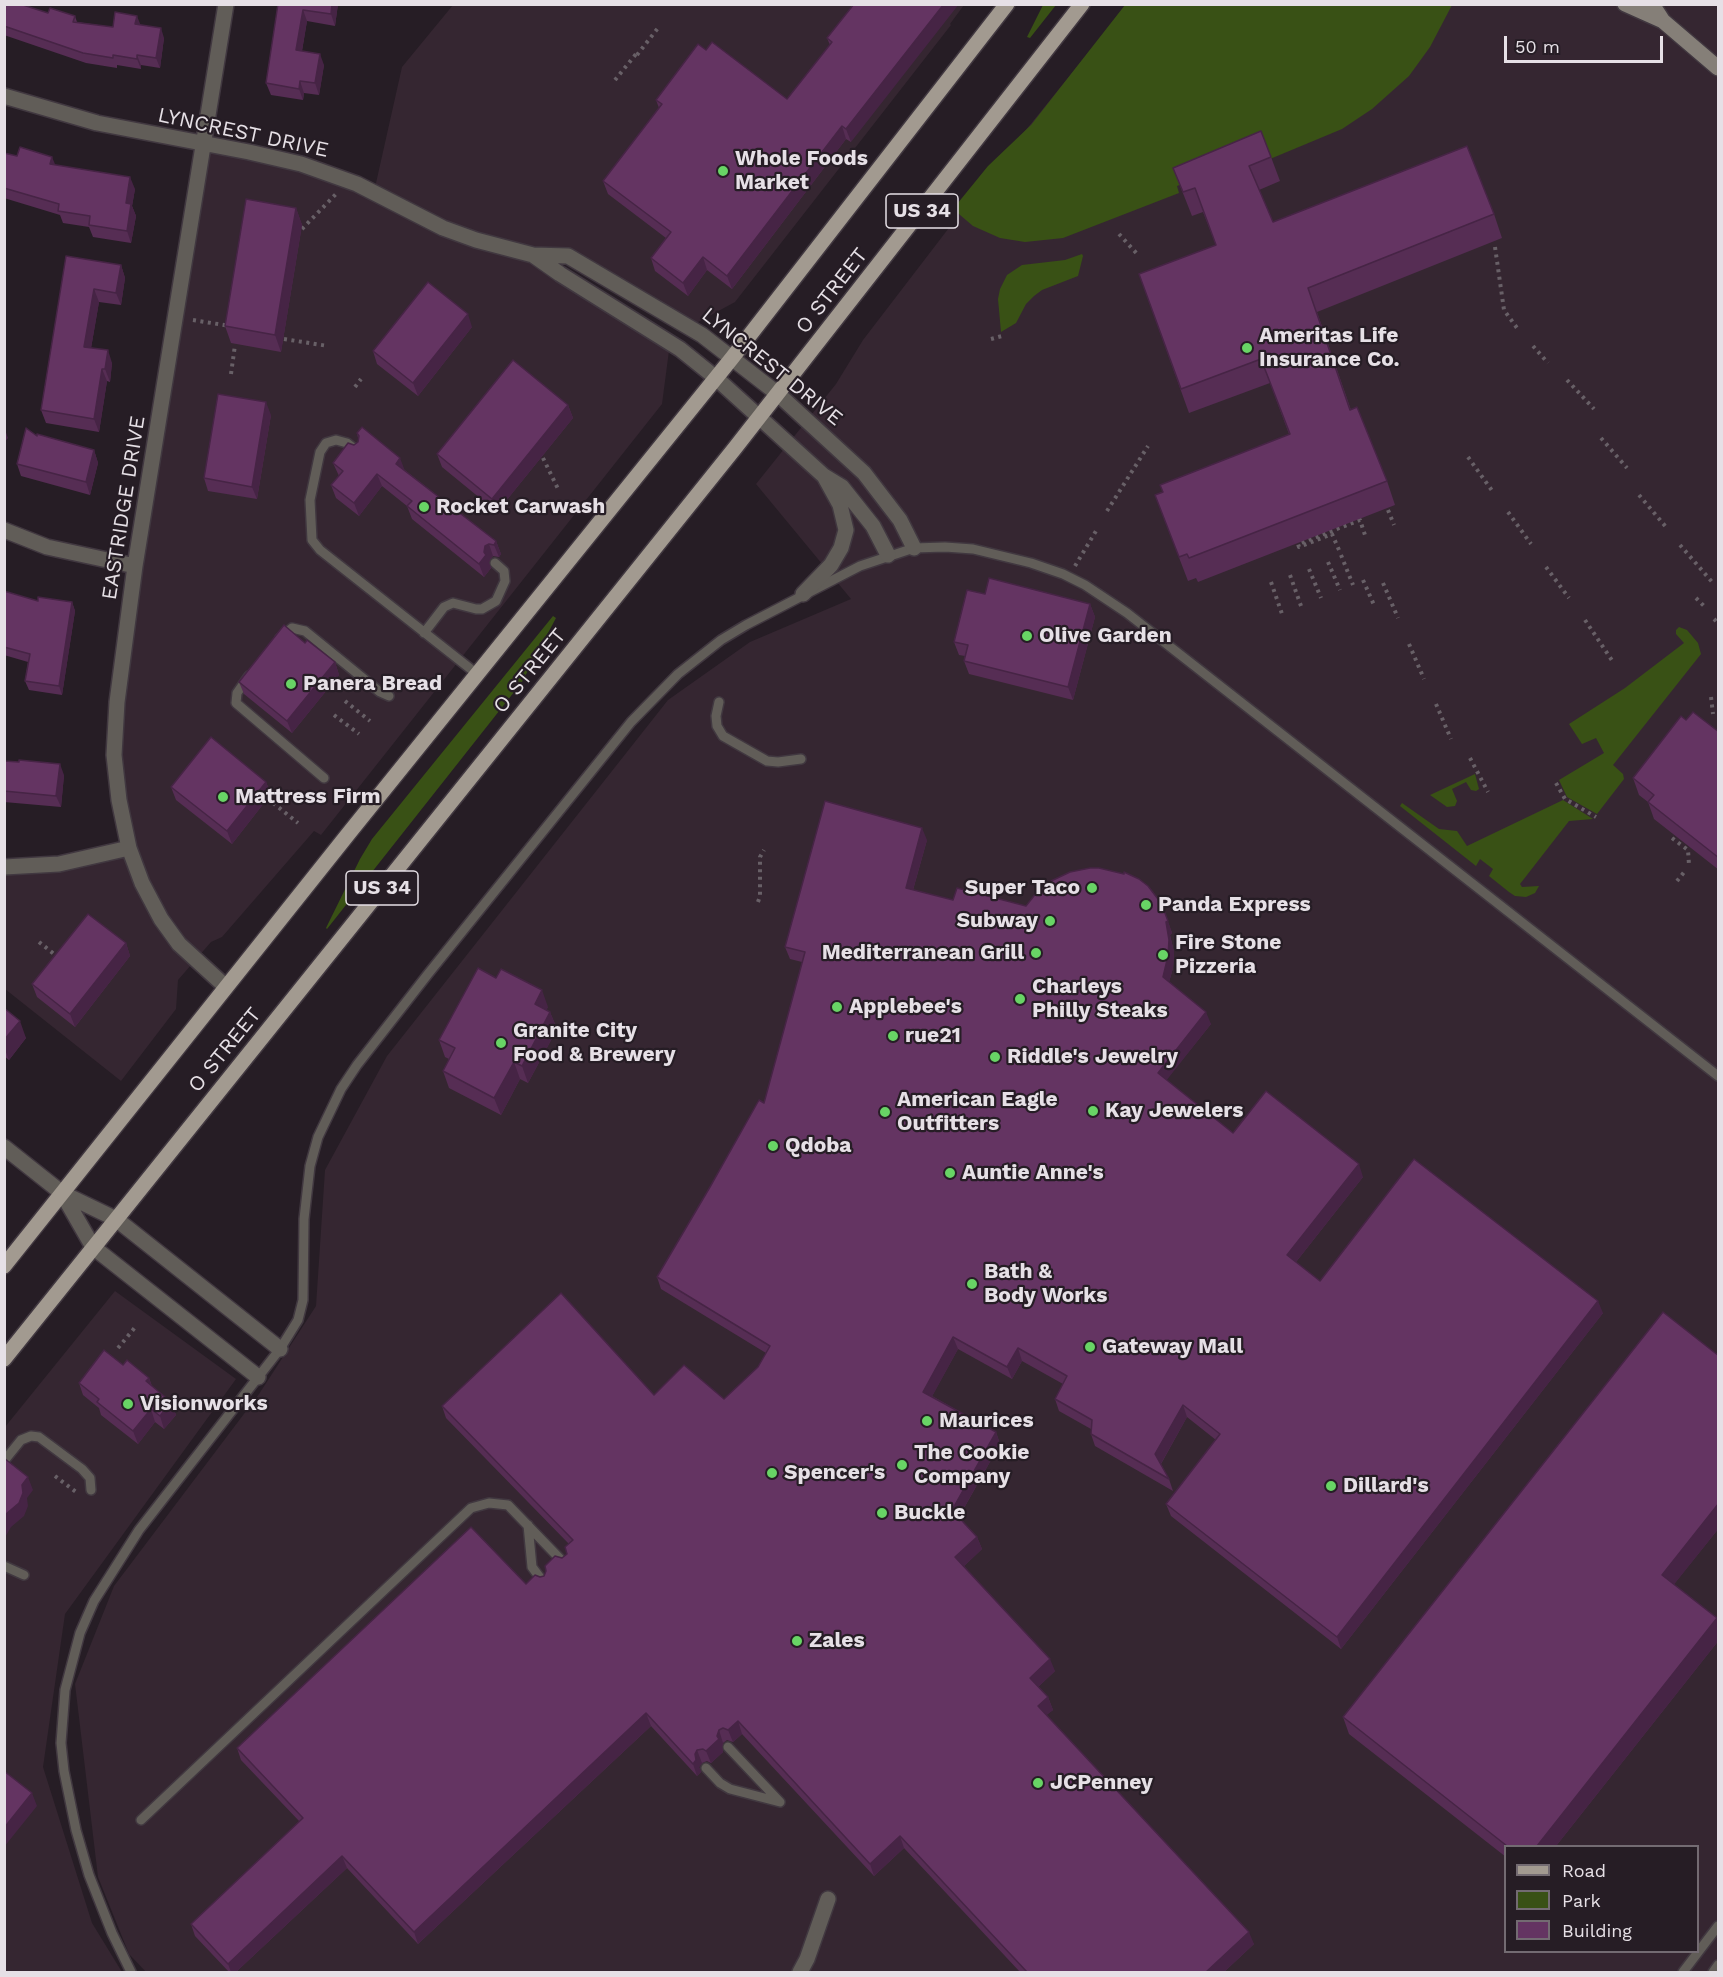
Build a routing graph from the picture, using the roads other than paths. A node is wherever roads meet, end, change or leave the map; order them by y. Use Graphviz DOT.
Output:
graph roads {
  1 [pos="226,4"];
  2 [pos="1007,4"];
  3 [pos="1082,4"];
  4 [pos="1625,4"];
  5 [pos="1652,4"];
  6 [pos="1664,21"];
  7 [pos="1719,68"];
  8 [pos="4,96"];
  9 [pos="204,144"];
  10 [pos="533,255"];
  11 [pos="732,358"];
  12 [pos="716,378"];
  13 [pos="778,394"];
  14 [pos="760,417"];
  15 [pos="357,451"];
  16 [pos="824,476"];
  17 [pos="4,530"];
  18 [pos="914,548"];
  19 [pos="888,555"];
  20 [pos="495,563"];
  21 [pos="135,566"];
  22 [pos="803,594"];
  23 [pos="424,633"];
  24 [pos="277,642"];
  25 [pos="255,669"];
  26 [pos="477,674"];
  27 [pos="389,696"];
  28 [pos="720,702"];
  29 [pos="801,759"];
  30 [pos="324,778"];
  31 [pos="129,848"];
  32 [pos="4,867"];
  33 [pos="226,987"];
  34 [pos="1719,1076"];
  35 [pos="4,1147"];
  36 [pos="62,1192"];
  37 [pos="116,1219"];
  38 [pos="93,1247"];
  39 [pos="4,1266"];
  40 [pos="280,1349"];
  41 [pos="4,1359"];
  42 [pos="258,1377"];
  43 [pos="4,1461"];
  44 [pos="88,1494"];
  45 [pos="528,1525"];
  46 [pos="565,1564"];
  47 [pos="4,1566"];
  48 [pos="24,1575"];
  49 [pos="544,1583"];
  50 [pos="728,1747"];
  51 [pos="706,1768"];
  52 [pos="141,1821"];
  53 [pos="1719,1926"];
  54 [pos="1699,1952"];
  55 [pos="1698,1953"];
  56 [pos="1719,1965"];
  57 [pos="131,1972"];
  58 [pos="800,1972"];
  59 [pos="809,1972"];
  60 [pos="1683,1972"];
  61 [pos="1713,1972"];
  1 -- 9 [label="street, EASTRIDGE DRIVE"];
  2 -- 11 [label="main road, O STREET / US 34"];
  3 -- 13 [label="main road, O STREET / US 34"];
  4 -- 6 [label="main road"];
  5 -- 6 [label="main road"];
  6 -- 7 [label="main road"];
  8 -- 9 [label="street, LYNCREST DRIVE"];
  9 -- 10 [label="street, LYNCREST DRIVE"];
  9 -- 21 [label="street, EASTRIDGE DRIVE"];
  10 -- 11 [label="street, LYNCREST DRIVE"];
  10 -- 12 [label="street, LYNCREST DRIVE"];
  11 -- 12 [label="main road, O STREET / US 34"];
  11 -- 13 [label="street, LYNCREST DRIVE"];
  12 -- 14 [label="street, LYNCREST DRIVE"];
  12 -- 26 [label="main road, O STREET / US 34"];
  13 -- 14 [label="main road, O STREET / US 34"];
  13 -- 18 [label="street, LYNCREST DRIVE"];
  14 -- 16 [label="street, LYNCREST DRIVE"];
  14 -- 37 [label="main road, O STREET / US 34"];
  15 -- 23 [label="lane"];
  16 -- 19 [label="street, LYNCREST DRIVE"];
  16 -- 22 [label="street"];
  17 -- 21 [label="street"];
  18 -- 19 [label="lane"];
  18 -- 34 [label="lane"];
  19 -- 22 [label="lane"];
  20 -- 23 [label="lane"];
  21 -- 31 [label="street, EASTRIDGE DRIVE"];
  22 -- 40 [label="lane"];
  23 -- 26 [label="lane"];
  24 -- 27 [label="lane"];
  25 -- 30 [label="lane"];
  26 -- 33 [label="main road, O STREET / US 34"];
  28 -- 29 [label="lane"];
  31 -- 32 [label="street"];
  31 -- 33 [label="street, EASTRIDGE DRIVE"];
  33 -- 36 [label="main road, O STREET / US 34"];
  35 -- 36 [label="street"];
  36 -- 37 [label="street"];
  36 -- 38 [label="street"];
  36 -- 39 [label="main road, O STREET / US 34"];
  37 -- 38 [label="main road, O STREET / US 34"];
  37 -- 40 [label="street"];
  38 -- 41 [label="main road, O STREET / US 34"];
  38 -- 42 [label="street"];
  40 -- 42 [label="lane"];
  42 -- 57 [label="lane"];
  43 -- 44 [label="lane"];
  45 -- 46 [label="lane"];
  45 -- 49 [label="lane"];
  45 -- 52 [label="lane"];
  47 -- 48 [label="lane"];
  50 -- 51 [label="lane"];
  53 -- 54 [label="lane"];
  55 -- 60 [label="lane"];
  56 -- 61 [label="lane"];
  58 -- 59 [label="street"];
}
